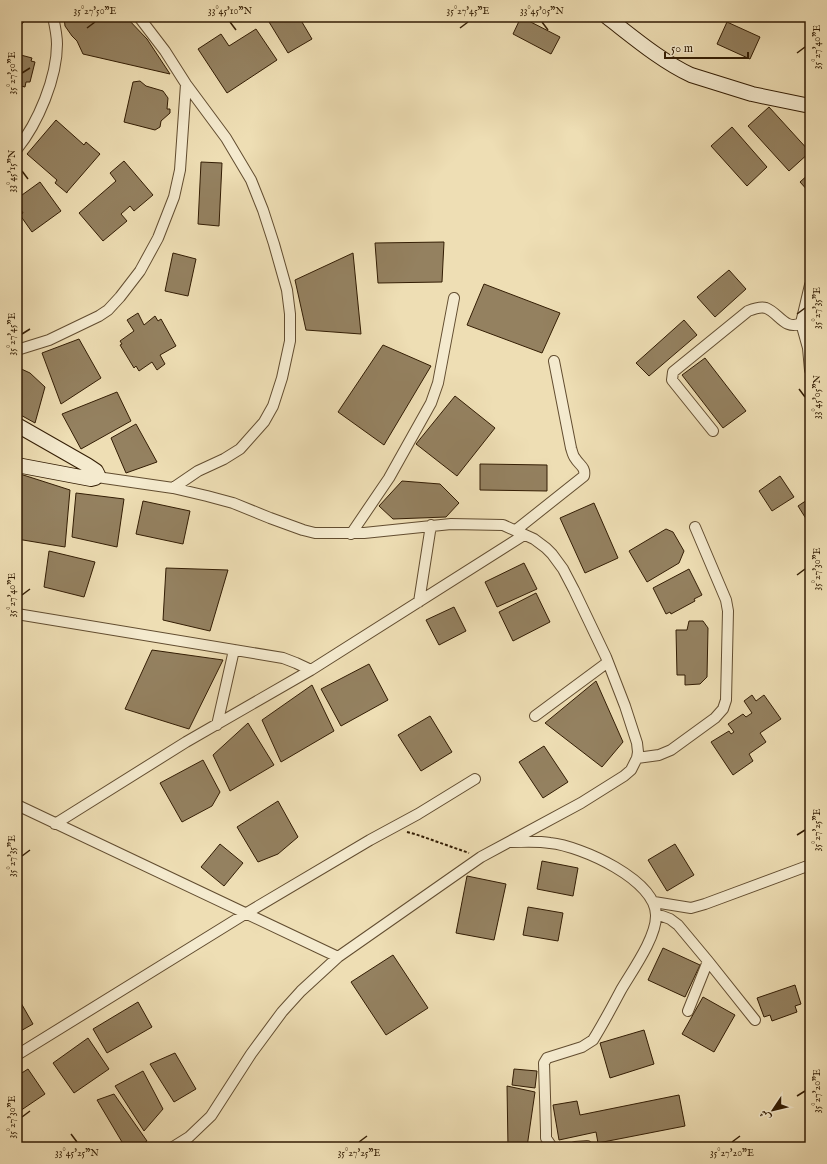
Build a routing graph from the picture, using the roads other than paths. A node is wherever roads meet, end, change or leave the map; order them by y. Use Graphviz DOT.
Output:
graph roads {
  1 [pos="53,17"];
  2 [pos="139,17"];
  3 [pos="607,17"];
  4 [pos="186,84"];
  5 [pos="810,106"];
  6 [pos="17,149"];
  7 [pos="810,285"];
  8 [pos="454,298"];
  9 [pos="801,323"];
  10 [pos="17,350"];
  11 [pos="554,361"];
  12 [pos="810,370"];
  13 [pos="17,425"];
  14 [pos="713,431"];
  15 [pos="17,465"];
  16 [pos="97,476"];
  17 [pos="173,488"];
  18 [pos="430,525"];
  19 [pos="695,527"];
  20 [pos="520,533"];
  21 [pos="350,534"];
  22 [pos="419,602"];
  23 [pos="17,614"];
  24 [pos="234,650"];
  25 [pos="608,662"];
  26 [pos="311,670"];
  27 [pos="535,716"];
  28 [pos="217,725"];
  29 [pos="637,758"];
  30 [pos="474,779"];
  31 [pos="17,805"];
  32 [pos="54,824"];
  33 [pos="511,842"];
  34 [pos="810,865"];
  35 [pos="654,902"];
  36 [pos="245,914"];
  37 [pos="656,916"];
  38 [pos="338,957"];
  39 [pos="708,961"];
  40 [pos="688,1011"];
  41 [pos="755,1020"];
  42 [pos="17,1055"];
  43 [pos="587,1146"];
  44 [pos="173,1147"];
  45 [pos="552,1147"];
  46 [pos="575,1147"];
  1 -- 6 [label="street"];
  2 -- 4 [label="street"];
  3 -- 5 [label="street"];
  4 -- 10 [label="street"];
  4 -- 17 [label="street"];
  7 -- 9 [label="street"];
  8 -- 21 [label="street"];
  9 -- 12 [label="street"];
  9 -- 14 [label="street"];
  11 -- 20 [label="street"];
  13 -- 16 [label="street"];
  15 -- 16 [label="street"];
  16 -- 17 [label="street"];
  17 -- 21 [label="street"];
  18 -- 20 [label="street"];
  18 -- 21 [label="street"];
  18 -- 22 [label="street"];
  19 -- 29 [label="street"];
  20 -- 22 [label="street"];
  20 -- 25 [label="street"];
  22 -- 26 [label="street"];
  23 -- 24 [label="street"];
  24 -- 26 [label="street"];
  24 -- 28 [label="street"];
  25 -- 27 [label="street"];
  25 -- 29 [label="street"];
  26 -- 28 [label="street"];
  28 -- 32 [label="street"];
  29 -- 33 [label="street"];
  30 -- 36 [label="street"];
  31 -- 32 [label="street"];
  32 -- 36 [label="street"];
  33 -- 35 [label="street"];
  33 -- 38 [label="street"];
  34 -- 35 [label="street"];
  35 -- 37 [label="street"];
  36 -- 38 [label="street"];
  36 -- 42 [label="street"];
  37 -- 39 [label="street"];
  37 -- 45 [label="street"];
  38 -- 44 [label="street"];
  39 -- 40 [label="street"];
  39 -- 41 [label="street"];
  43 -- 46 [label="street"];
}
